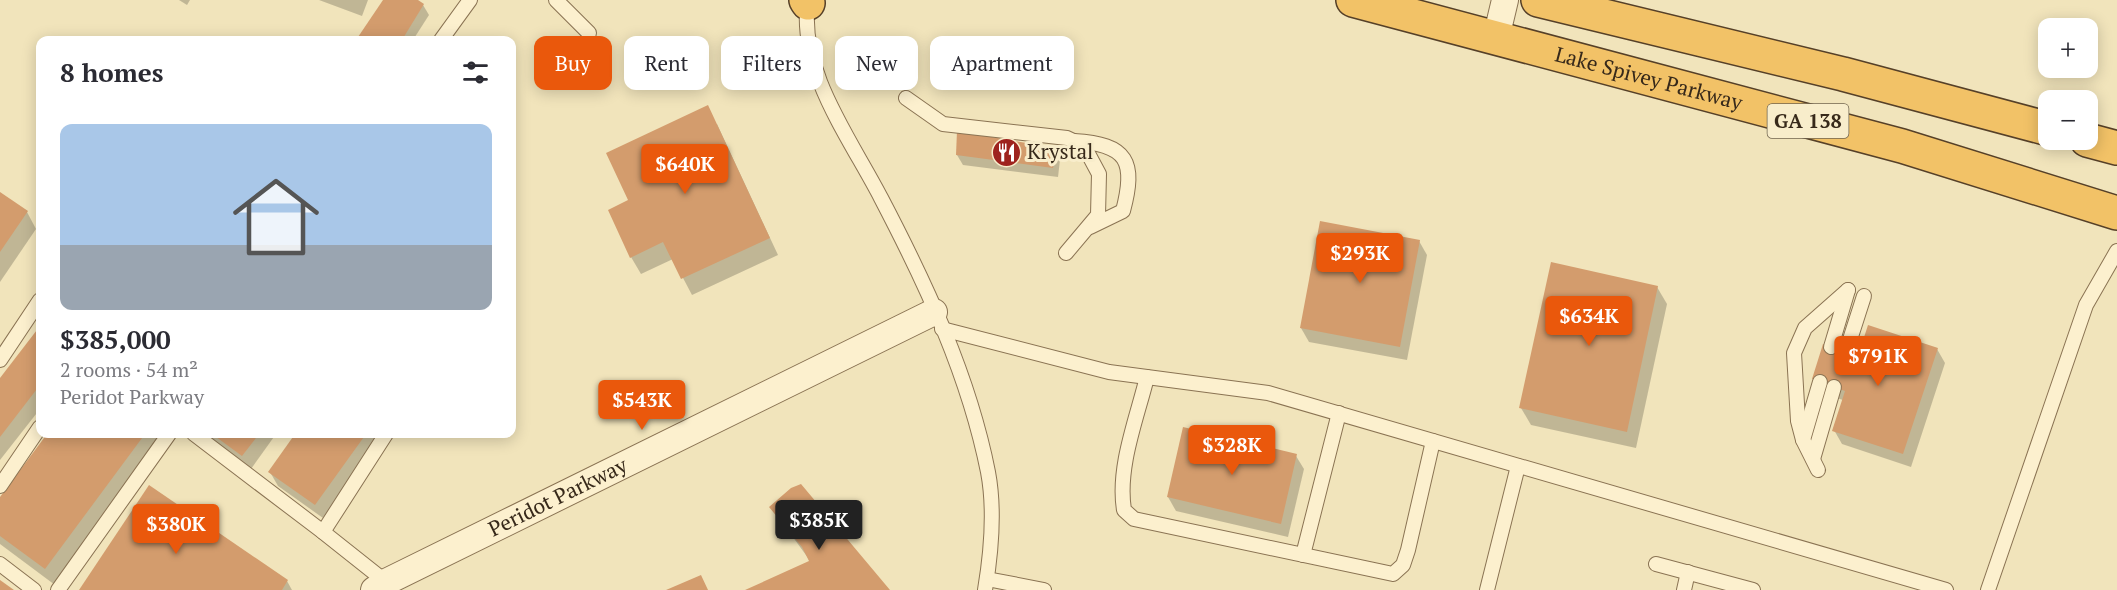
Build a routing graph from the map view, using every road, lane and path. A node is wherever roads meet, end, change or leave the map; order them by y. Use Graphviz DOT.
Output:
graph roads {
  1 [pos="470,0"];
  2 [pos="556,0"];
  3 [pos="1353,0"];
  4 [pos="1505,0"];
  5 [pos="1538,0"];
  6 [pos="807,1"];
  7 [pos="589,33"];
  8 [pos="444,36"];
  9 [pos="1496,38"];
  10 [pos="906,98"];
  11 [pos="2038,126"];
  12 [pos="1073,141"];
  13 [pos="2098,143"];
  14 [pos="2117,147"];
  15 [pos="2117,213"];
  16 [pos="1086,230"];
  17 [pos="2117,251"];
  18 [pos="1066,253"];
  19 [pos="1864,296"];
  20 [pos="36,306"];
  21 [pos="938,320"];
  22 [pos="1831,346"];
  23 [pos="1846,352"];
  24 [pos="0,360"];
  25 [pos="1147,377"];
  26 [pos="1820,382"];
  27 [pos="1834,387"];
  28 [pos="1339,413"];
  29 [pos="36,433"];
  30 [pos="166,438"];
  31 [pos="199,438"];
  32 [pos="383,438"];
  33 [pos="1803,440"];
  34 [pos="1433,441"];
  35 [pos="1518,466"];
  36 [pos="0,486"];
  37 [pos="323,532"];
  38 [pos="1303,555"];
  39 [pos="0,564"];
  40 [pos="1656,564"];
  41 [pos="1688,572"];
  42 [pos="986,585"];
  43 [pos="380,586"];
  44 [pos="34,590"];
  45 [pos="58,590"];
  46 [pos="1044,590"];
  47 [pos="1487,590"];
  48 [pos="1684,590"];
  49 [pos="1753,590"];
  50 [pos="1946,590"];
  51 [pos="1988,590"];
  1 -- 8 [label="lane"];
  2 -- 7 [label="lane"];
  3 -- 9 [label="highway, Lake Spivey Parkway / GA 138"];
  4 -- 9 [label="street"];
  5 -- 11 [label="highway, GA 138"];
  6 -- 21 [label="lane"];
  9 -- 15 [label="highway, Lake Spivey Parkway / GA 138"];
  10 -- 12 [label="lane"];
  12 -- 16 [label="lane"];
  12 -- 16 [label="lane"];
  13 -- 14 [label="highway"];
  16 -- 18 [label="lane"];
  17 -- 51 [label="lane"];
  19 -- 23 [label="lane"];
  20 -- 24 [label="lane"];
  21 -- 25 [label="lane"];
  21 -- 42 [label="lane"];
  21 -- 43 [label="street, Peridot Parkway"];
  22 -- 33 [label="lane"];
  25 -- 28 [label="lane"];
  25 -- 38 [label="lane"];
  26 -- 33 [label="lane"];
  27 -- 33 [label="lane"];
  28 -- 34 [label="lane"];
  28 -- 38 [label="lane"];
  29 -- 36 [label="lane"];
  30 -- 45 [label="lane"];
  31 -- 37 [label="lane"];
  32 -- 37 [label="lane"];
  34 -- 35 [label="lane"];
  34 -- 38 [label="lane"];
  35 -- 47 [label="lane"];
  35 -- 50 [label="lane"];
  37 -- 43 [label="lane"];
  39 -- 44 [label="lane"];
  40 -- 41 [label="lane"];
  41 -- 48 [label="lane"];
  41 -- 49 [label="lane"];
  42 -- 46 [label="lane"];
}
